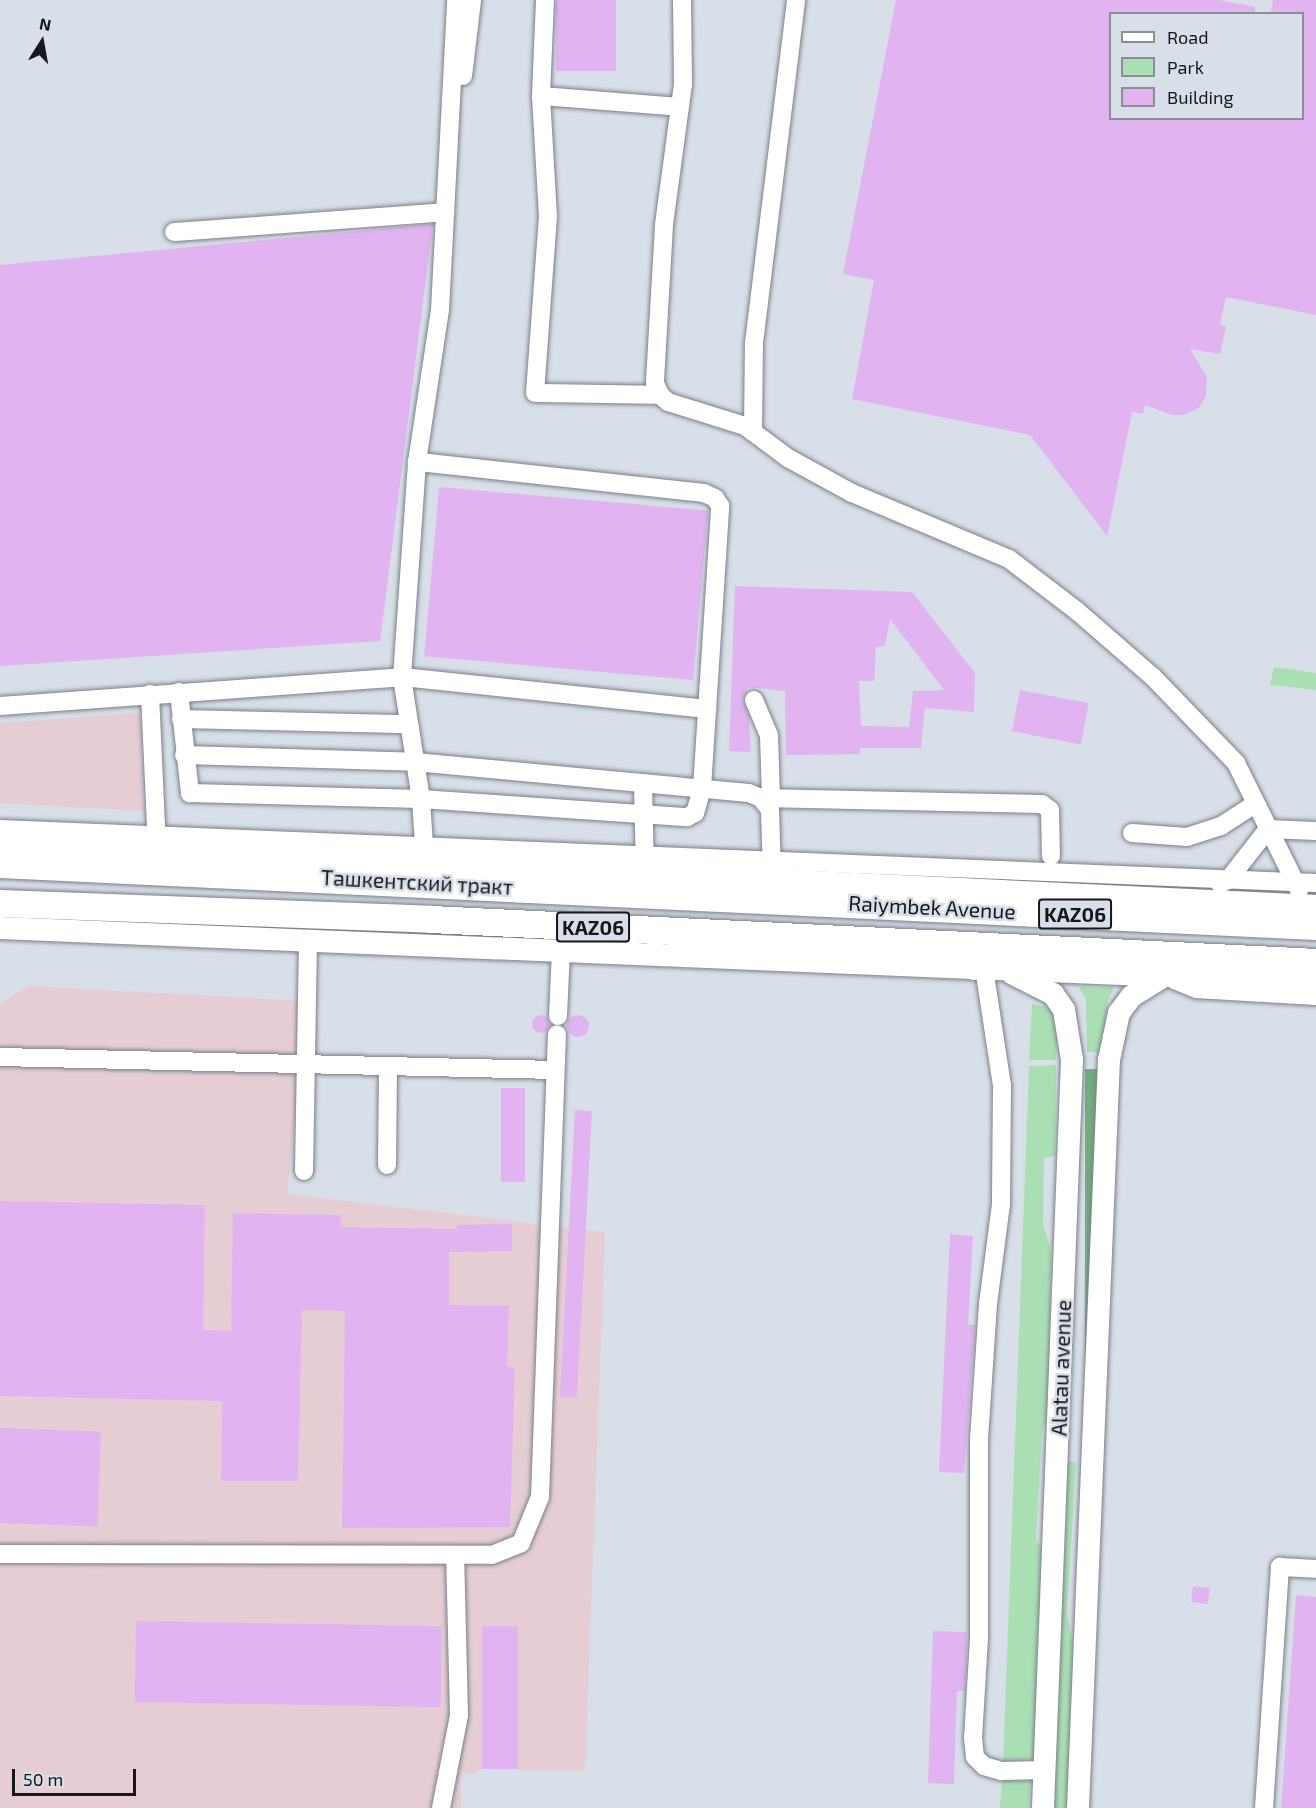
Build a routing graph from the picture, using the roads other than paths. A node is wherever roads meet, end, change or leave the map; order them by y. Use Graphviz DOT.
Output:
graph roads {
  1 [pos="456,0"];
  2 [pos="472,0"];
  3 [pos="545,0"];
  4 [pos="682,0"];
  5 [pos="796,0"];
  6 [pos="541,96"];
  7 [pos="451,101"];
  8 [pos="680,107"];
  9 [pos="445,212"];
  10 [pos="174,232"];
  11 [pos="660,394"];
  12 [pos="753,432"];
  13 [pos="417,462"];
  14 [pos="402,677"];
  15 [pos="179,692"];
  16 [pos="150,694"];
  17 [pos="754,700"];
  18 [pos="0,706"];
  19 [pos="707,708"];
  20 [pos="181,719"];
  21 [pos="409,724"];
  22 [pos="184,755"];
  23 [pos="415,762"];
  24 [pos="643,783"];
  25 [pos="702,788"];
  26 [pos="766,798"];
  27 [pos="421,799"];
  28 [pos="1255,804"];
  29 [pos="646,814"];
  30 [pos="0,829"];
  31 [pos="1268,829"];
  32 [pos="1316,831"];
  33 [pos="1132,834"];
  34 [pos="156,842"];
  35 [pos="0,843"];
  36 [pos="424,856"];
  37 [pos="1051,856"];
  38 [pos="0,864"];
  39 [pos="645,865"];
  40 [pos="772,871"];
  41 [pos="1228,880"];
  42 [pos="1293,881"];
  43 [pos="1316,883"];
  44 [pos="1167,899"];
  45 [pos="0,903"];
  46 [pos="835,903"];
  47 [pos="1316,906"];
  48 [pos="1316,926"];
  49 [pos="0,928"];
  50 [pos="0,936"];
  51 [pos="308,944"];
  52 [pos="561,955"];
  53 [pos="1316,963"];
  54 [pos="991,968"];
  55 [pos="1164,976"];
  56 [pos="1316,982"];
  57 [pos="1316,996"];
  58 [pos="0,1057"];
  59 [pos="308,1064"];
  60 [pos="388,1067"];
  61 [pos="555,1070"];
  62 [pos="387,1165"];
  63 [pos="304,1171"];
  64 [pos="1058,1451"];
  65 [pos="1094,1453"];
  66 [pos="0,1554"];
  67 [pos="455,1555"];
  68 [pos="1316,1569"];
  69 [pos="1045,1770"];
  70 [pos="441,1808"];
  71 [pos="1043,1808"];
  72 [pos="1078,1808"];
  73 [pos="1264,1808"];
  1 -- 7 [label="street"];
  2 -- 7 [label="street"];
  3 -- 6 [label="street"];
  4 -- 8 [label="street"];
  5 -- 12 [label="street"];
  6 -- 8 [label="street"];
  6 -- 11 [label="street"];
  7 -- 9 [label="street"];
  8 -- 11 [label="street"];
  9 -- 10 [label="street"];
  9 -- 13 [label="street"];
  11 -- 12 [label="street"];
  12 -- 28 [label="street"];
  13 -- 14 [label="street"];
  13 -- 19 [label="street"];
  14 -- 15 [label="street"];
  14 -- 19 [label="street"];
  14 -- 21 [label="street"];
  15 -- 16 [label="street"];
  15 -- 20 [label="street"];
  16 -- 18 [label="street"];
  16 -- 34 [label="street"];
  17 -- 26 [label="street"];
  19 -- 25 [label="street"];
  20 -- 21 [label="street"];
  20 -- 22 [label="street"];
  21 -- 23 [label="street"];
  22 -- 23 [label="street"];
  22 -- 27 [label="street"];
  23 -- 24 [label="street"];
  23 -- 27 [label="street"];
  24 -- 25 [label="street"];
  24 -- 29 [label="street"];
  25 -- 26 [label="street"];
  25 -- 29 [label="street"];
  26 -- 37 [label="street"];
  26 -- 40 [label="street"];
  27 -- 29 [label="street"];
  27 -- 36 [label="street"];
  28 -- 31 [label="street"];
  28 -- 33 [label="street"];
  29 -- 39 [label="street"];
  30 -- 34 [label="street"];
  31 -- 32 [label="street"];
  31 -- 41 [label="street"];
  31 -- 42 [label="street"];
  34 -- 35 [label="main road"];
  34 -- 36 [label="main road"];
  36 -- 39 [label="main road"];
  38 -- 46 [label="highway, Ташкентский тракт / KАZ06"];
  39 -- 40 [label="main road"];
  40 -- 41 [label="street"];
  40 -- 44 [label="main road"];
  41 -- 42 [label="street"];
  41 -- 44 [label="street"];
  42 -- 43 [label="street"];
  42 -- 47 [label="street"];
  44 -- 47 [label="main road"];
  45 -- 53 [label="highway, KАZ06"];
  46 -- 48 [label="highway, Raiymbek Avenue / KАZ06"];
  49 -- 51 [label="main road"];
  50 -- 51 [label="street"];
  51 -- 52 [label="main road"];
  51 -- 59 [label="street"];
  52 -- 54 [label="main road"];
  52 -- 61 [label="street"];
  54 -- 55 [label="main road"];
  54 -- 64 [label="main road, Alatau avenue"];
  54 -- 69 [label="street"];
  55 -- 56 [label="main road"];
  55 -- 57 [label="street"];
  55 -- 65 [label="main road, Alatau avenue"];
  58 -- 59 [label="street"];
  59 -- 60 [label="street"];
  59 -- 63 [label="street"];
  60 -- 61 [label="street"];
  60 -- 62 [label="street"];
  61 -- 67 [label="street"];
  64 -- 65 [label="main road"];
  64 -- 69 [label="main road, Alatau avenue"];
  65 -- 72 [label="main road, Alatau avenue"];
  66 -- 67 [label="street"];
  67 -- 70 [label="street"];
  68 -- 73 [label="street"];
  69 -- 71 [label="main road, Alatau avenue"];
}
